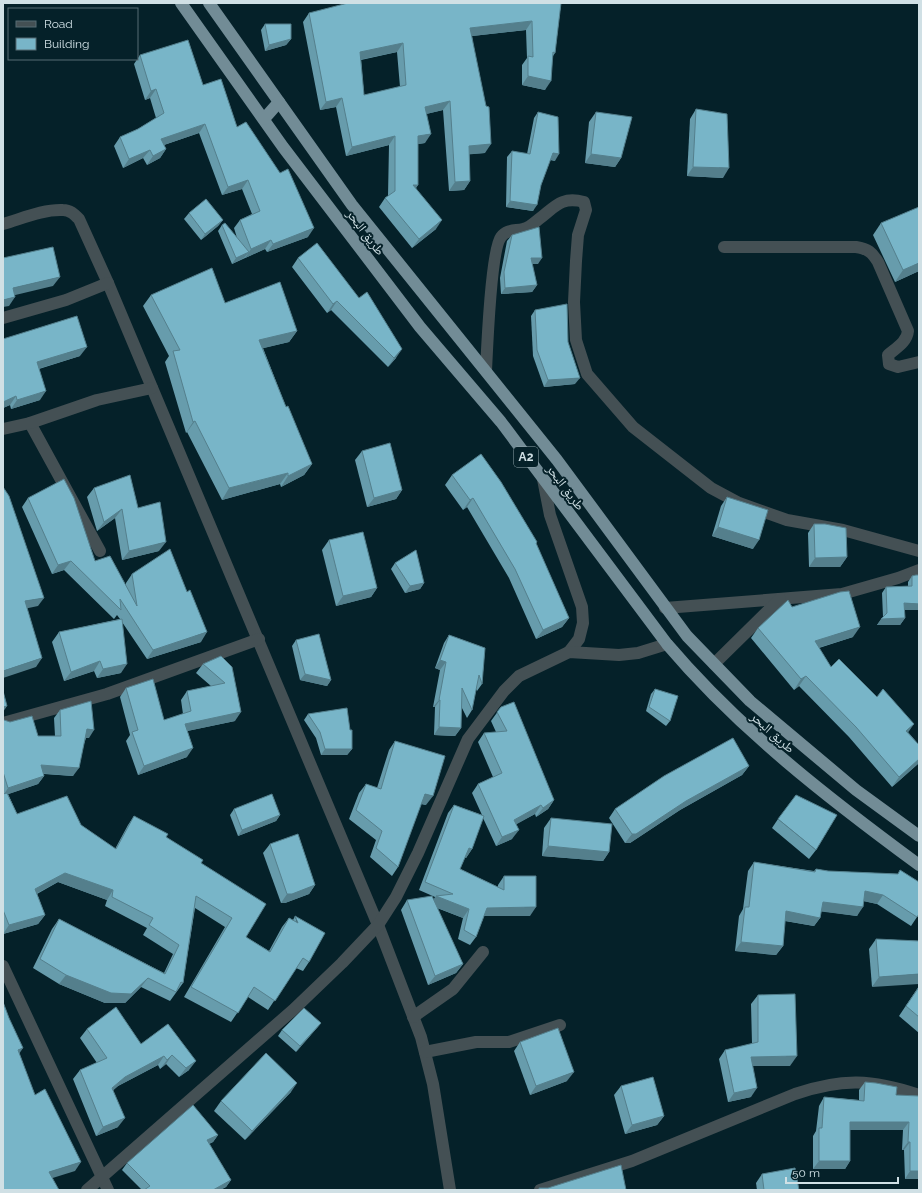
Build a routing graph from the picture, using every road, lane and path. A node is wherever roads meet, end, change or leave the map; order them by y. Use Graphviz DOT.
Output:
graph roads {
  1 [pos="181,3"];
  2 [pos="209,3"];
  3 [pos="279,102"];
  4 [pos="264,119"];
  5 [pos="3,224"];
  6 [pos="384,245"];
  7 [pos="724,247"];
  8 [pos="370,261"];
  9 [pos="108,283"];
  10 [pos="3,318"];
  11 [pos="919,362"];
  12 [pos="486,371"];
  13 [pos="152,388"];
  14 [pos="30,423"];
  15 [pos="3,429"];
  16 [pos="543,479"];
  17 [pos="100,551"];
  18 [pos="919,551"];
  19 [pos="919,570"];
  20 [pos="780,599"];
  21 [pos="665,608"];
  22 [pos="260,639"];
  23 [pos="667,644"];
  24 [pos="569,652"];
  25 [pos="714,664"];
  26 [pos="3,723"];
  27 [pos="919,836"];
  28 [pos="919,865"];
  29 [pos="378,925"];
  30 [pos="484,952"];
  31 [pos="3,966"];
  32 [pos="413,1017"];
  33 [pos="560,1025"];
  34 [pos="425,1052"];
  35 [pos="919,1095"];
  36 [pos="101,1177"];
  37 [pos="87,1190"];
  38 [pos="108,1190"];
  39 [pos="450,1190"];
  40 [pos="540,1190"];
  1 -- 4 [label="highway, طريق البحر / A2"];
  2 -- 3 [label="highway, طريق البحر / A2"];
  3 -- 4 [label="highway"];
  3 -- 6 [label="highway, طريق البحر / A2"];
  4 -- 8 [label="highway, طريق البحر / A2"];
  5 -- 9 [label="street"];
  6 -- 8 [label="highway"];
  6 -- 12 [label="highway, طريق البحر / A2"];
  7 -- 11 [label="street"];
  8 -- 16 [label="highway, طريق البحر / A2"];
  9 -- 10 [label="street"];
  9 -- 13 [label="street"];
  12 -- 18 [label="street"];
  12 -- 21 [label="highway, طريق البحر / A2"];
  13 -- 14 [label="street"];
  13 -- 22 [label="street"];
  14 -- 15 [label="street"];
  14 -- 17 [label="street"];
  16 -- 23 [label="highway, طريق البحر / A2"];
  16 -- 24 [label="street"];
  19 -- 20 [label="street"];
  20 -- 21 [label="street"];
  20 -- 25 [label="street"];
  21 -- 25 [label="highway, طريق البحر / A2"];
  22 -- 26 [label="street"];
  22 -- 29 [label="street"];
  23 -- 24 [label="street"];
  23 -- 28 [label="highway, طريق البحر / A2"];
  24 -- 29 [label="street"];
  25 -- 27 [label="highway, طريق البحر / A2"];
  29 -- 32 [label="street"];
  29 -- 36 [label="street"];
  30 -- 32 [label="street"];
  31 -- 36 [label="street"];
  32 -- 34 [label="street"];
  33 -- 34 [label="street"];
  34 -- 39 [label="street"];
  35 -- 40 [label="street"];
  36 -- 37 [label="street"];
  36 -- 38 [label="street"];
}
